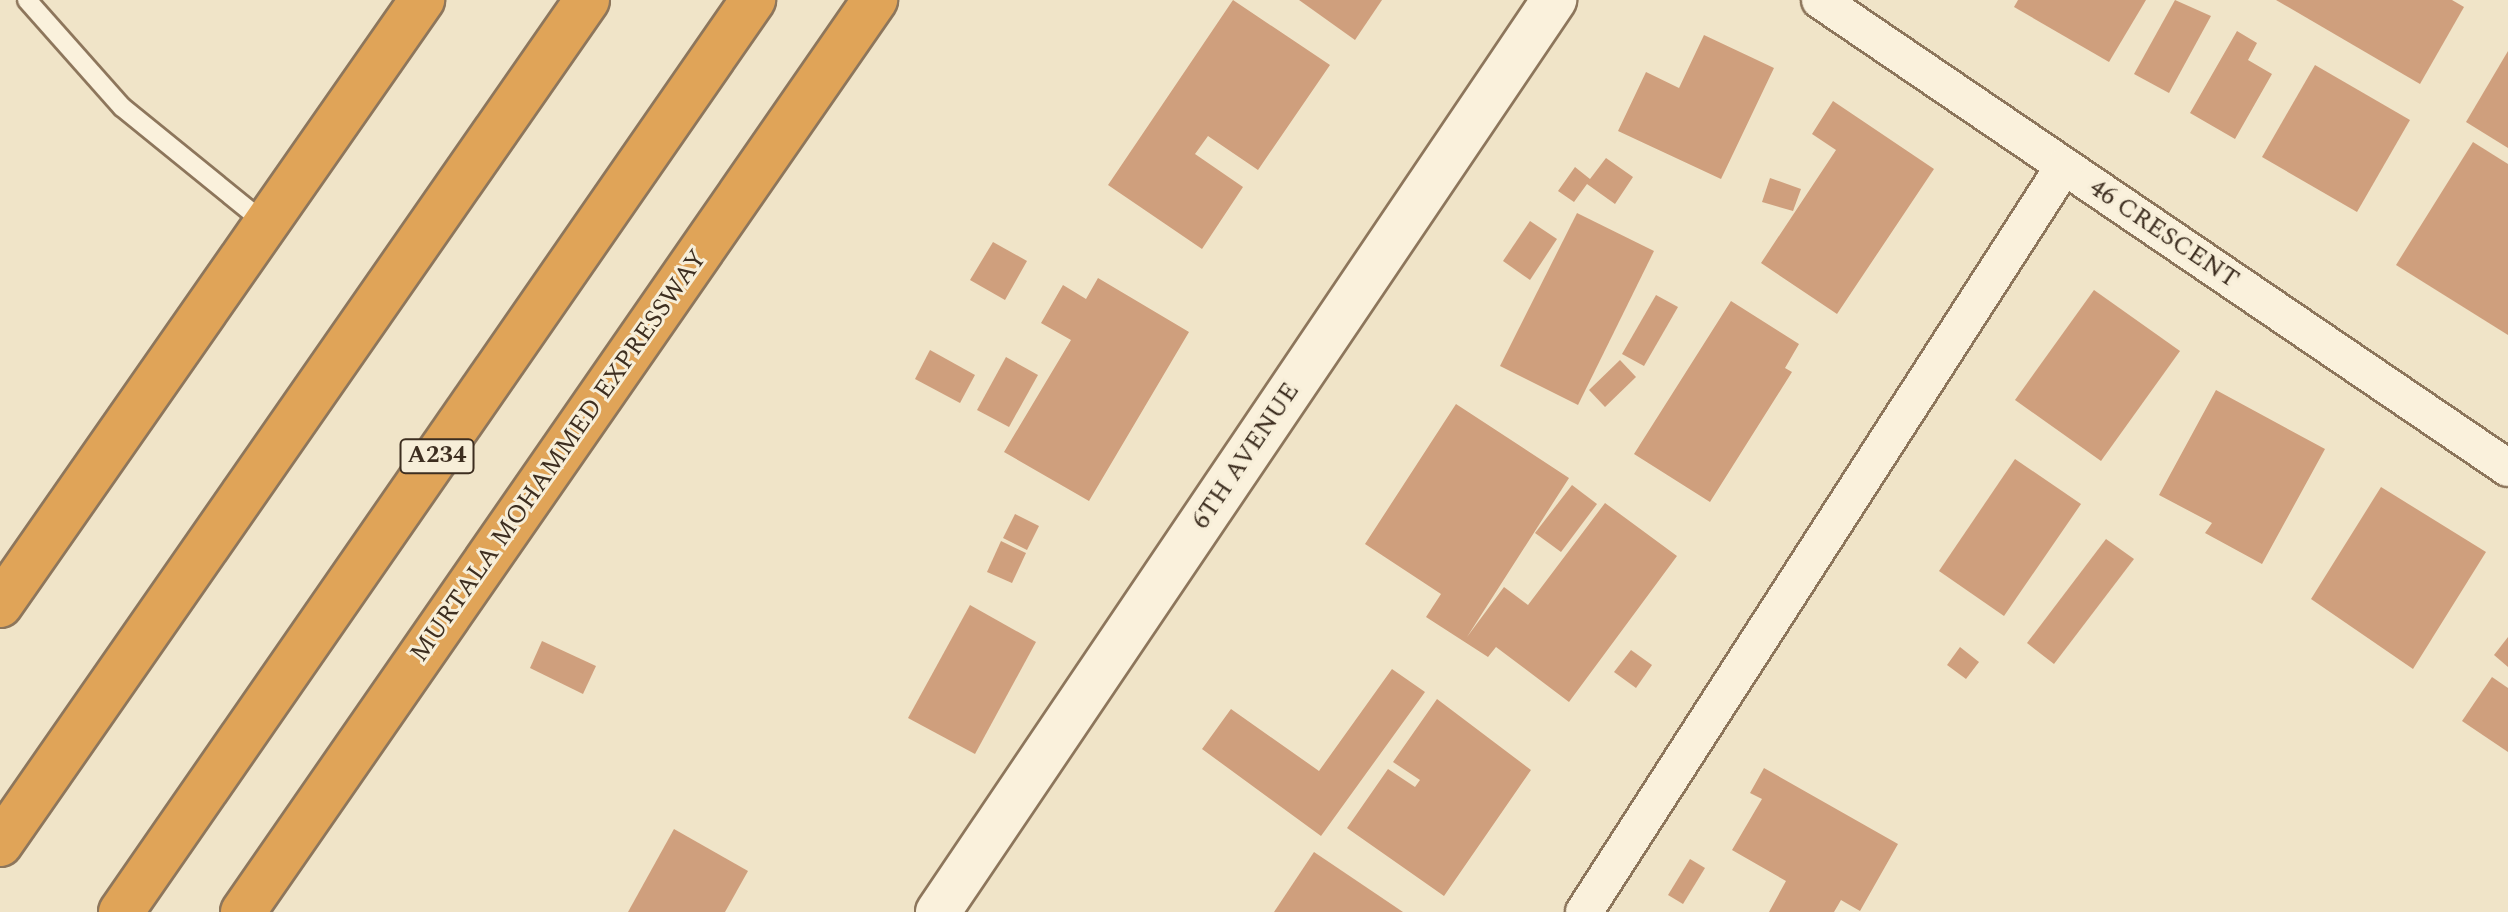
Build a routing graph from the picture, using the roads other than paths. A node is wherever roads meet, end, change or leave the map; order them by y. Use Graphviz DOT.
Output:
graph roads {
  1 [pos="27,0"];
  2 [pos="422,0"];
  3 [pos="587,0"];
  4 [pos="753,0"];
  5 [pos="875,0"];
  6 [pos="1554,0"];
  7 [pos="1820,0"];
  8 [pos="2064,166"];
  9 [pos="266,224"];
  10 [pos="2508,468"];
  11 [pos="0,605"];
  12 [pos="0,844"];
  13 [pos="121,912"];
  14 [pos="243,912"];
  15 [pos="938,912"];
  16 [pos="1584,912"];
  1 -- 9 [label="lane"];
  2 -- 9 [label="highway"];
  3 -- 12 [label="highway"];
  4 -- 13 [label="highway, A234"];
  5 -- 14 [label="highway, MURTALA MOHAMMED EXPRESSWAY"];
  6 -- 15 [label="street, 6TH AVENUE"];
  7 -- 8 [label="street, 46 CRESCENT"];
  8 -- 10 [label="street, 46 CRESCENT"];
  8 -- 16 [label="street"];
  9 -- 11 [label="highway"];
}
